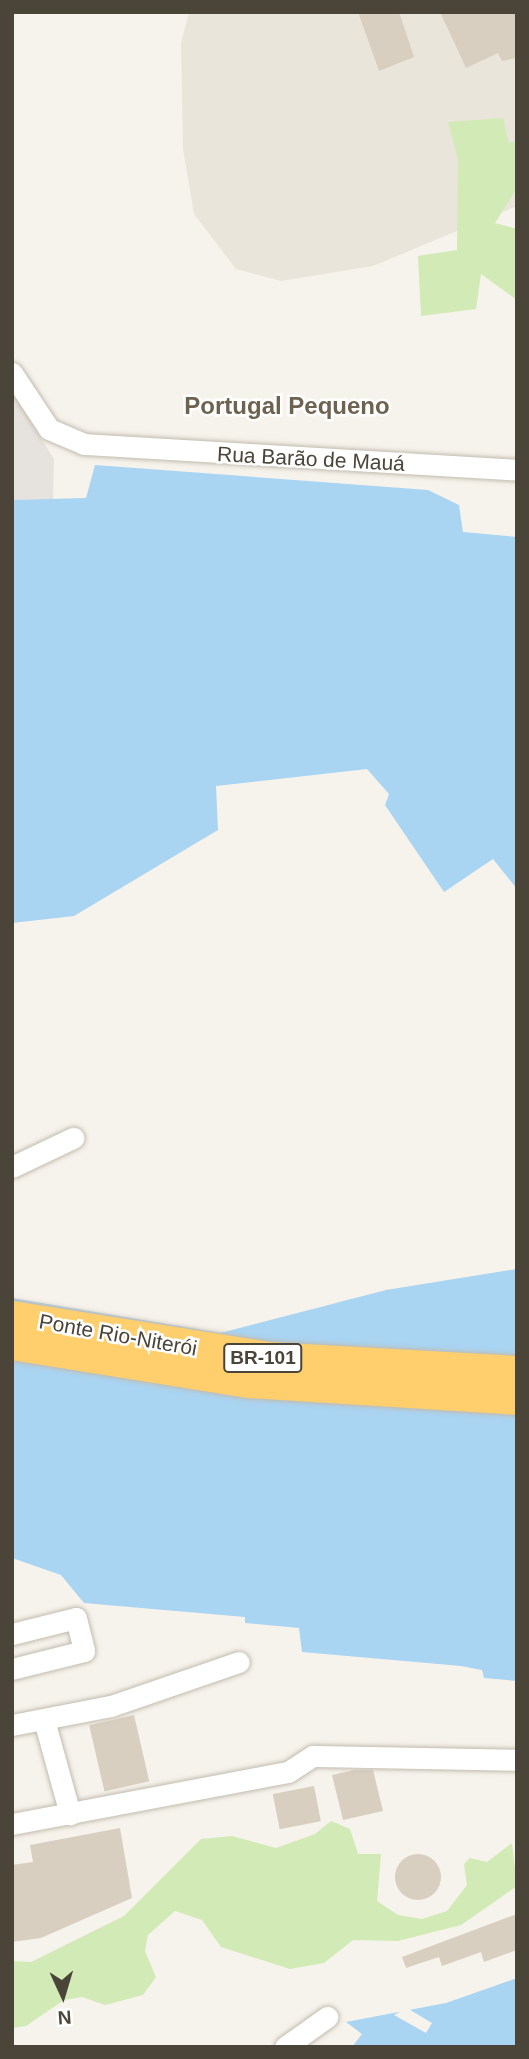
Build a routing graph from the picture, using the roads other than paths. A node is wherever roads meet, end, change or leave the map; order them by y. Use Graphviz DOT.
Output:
graph roads {
  1 [pos="12,373"];
  2 [pos="517,471"];
  3 [pos="73,1138"];
  4 [pos="12,1167"];
  5 [pos="12,1317"];
  6 [pos="12,1343"];
  7 [pos="517,1372"];
  8 [pos="517,1399"];
  9 [pos="12,1634"];
  10 [pos="239,1662"];
  11 [pos="12,1669"];
  12 [pos="44,1720"];
  13 [pos="12,1725"];
  14 [pos="517,1760"];
  15 [pos="70,1814"];
  16 [pos="12,1824"];
  17 [pos="327,2017"];
  18 [pos="285,2047"];
  1 -- 2 [label="street, Rua Barão de Mauá"];
  3 -- 4 [label="street"];
  5 -- 7 [label="highway, Ponte Rio-Niterói / BR-101"];
  6 -- 8 [label="highway, Ponte Rio-Niterói / BR-101"];
  9 -- 11 [label="street"];
  10 -- 12 [label="street"];
  12 -- 13 [label="street"];
  12 -- 15 [label="street"];
  14 -- 15 [label="street"];
  15 -- 16 [label="street"];
  17 -- 18 [label="street"];
}
